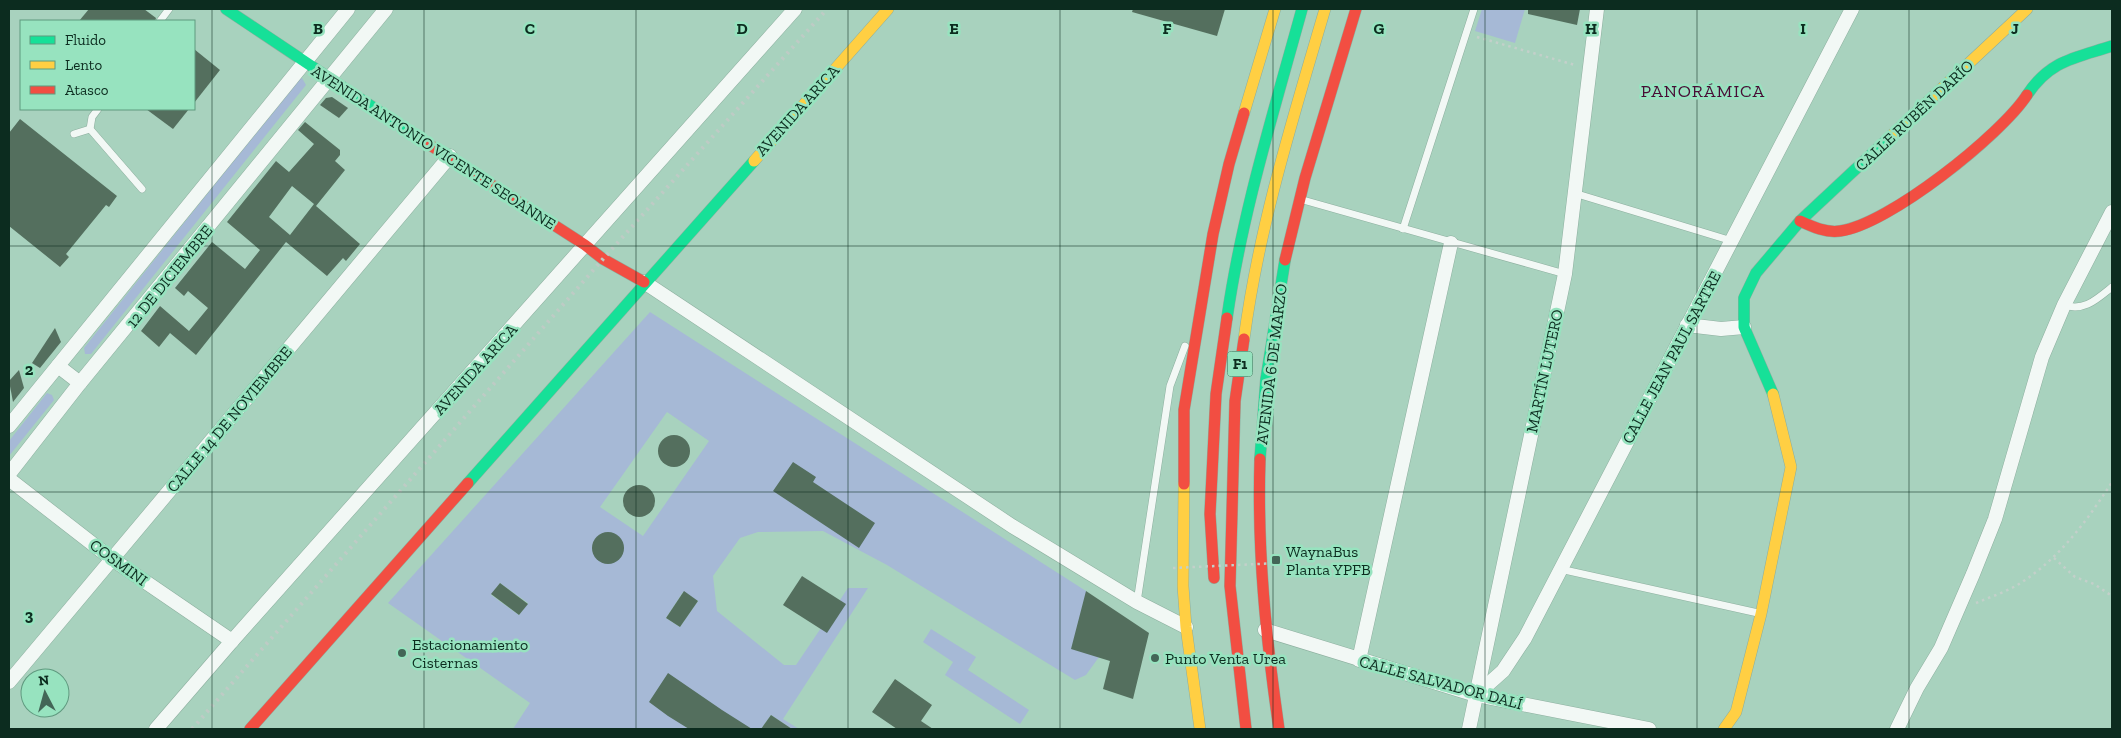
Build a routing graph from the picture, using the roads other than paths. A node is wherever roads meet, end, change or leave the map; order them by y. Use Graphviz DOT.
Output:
graph roads {
  1 [pos="169,9"];
  2 [pos="226,9"];
  3 [pos="348,9"];
  4 [pos="386,9"];
  5 [pos="795,9"];
  6 [pos="888,9"];
  7 [pos="1275,9"];
  8 [pos="1302,9"];
  9 [pos="1325,9"];
  10 [pos="1356,9"];
  11 [pos="1474,9"];
  12 [pos="1596,9"];
  13 [pos="1848,9"];
  14 [pos="2027,9"];
  15 [pos="161,20"];
  16 [pos="2112,46"];
  17 [pos="303,64"];
  18 [pos="330,79"];
  19 [pos="97,110"];
  20 [pos="90,129"];
  21 [pos="74,134"];
  22 [pos="450,156"];
  23 [pos="142,189"];
  24 [pos="1574,193"];
  25 [pos="1299,199"];
  26 [pos="2112,212"];
  27 [pos="1800,221"];
  28 [pos="1404,229"];
  29 [pos="1732,242"];
  30 [pos="1451,243"];
  31 [pos="586,245"];
  32 [pos="1564,274"];
  33 [pos="644,282"];
  34 [pos="2112,287"];
  35 [pos="1200,304"];
  36 [pos="2064,305"];
  37 [pos="1687,325"];
  38 [pos="1744,327"];
  39 [pos="58,366"];
  40 [pos="80,383"];
  41 [pos="9,426"];
  42 [pos="9,474"];
  43 [pos="9,479"];
  44 [pos="112,559"];
  45 [pos="1560,569"];
  46 [pos="1214,594"];
  47 [pos="1137,602"];
  48 [pos="1761,614"];
  49 [pos="1186,627"];
  50 [pos="1265,630"];
  51 [pos="232,641"];
  52 [pos="1359,660"];
  53 [pos="9,682"];
  54 [pos="1476,695"];
  55 [pos="156,729"];
  56 [pos="250,729"];
  57 [pos="1200,729"];
  58 [pos="1246,729"];
  59 [pos="1279,729"];
  60 [pos="1469,729"];
  61 [pos="1649,729"];
  62 [pos="1724,729"];
  63 [pos="1897,729"];
  1 -- 15 [label="lane"];
  2 -- 17 [label="main road, AVENIDA ANTONIO VICENTE SEOANNE"];
  3 -- 17 [label="street, 12 DE DICIEMBRE"];
  4 -- 18 [label="street, 12 DE DICIEMBRE"];
  5 -- 31 [label="street, AVENIDA ARICA"];
  6 -- 33 [label="main road, AVENIDA ARICA"];
  7 -- 35 [label="main road"];
  8 -- 46 [label="main road, F1"];
  9 -- 58 [label="main road, AVENIDA 6 DE MARZO / F1"];
  10 -- 25 [label="main road, AVENIDA 6 DE MARZO"];
  11 -- 28 [label="lane"];
  12 -- 24 [label="street, MARTÍN LUTERO"];
  13 -- 29 [label="street, CALLE JEAN PAUL SARTRE"];
  14 -- 27 [label="main road, CALLE RUBÉN DARÍO"];
  16 -- 27 [label="main road"];
  17 -- 18 [label="main road, AVENIDA ANTONIO VICENTE SEOANNE"];
  17 -- 39 [label="street, 12 DE DICIEMBRE"];
  18 -- 22 [label="main road, AVENIDA ANTONIO VICENTE SEOANNE"];
  18 -- 40 [label="street, 12 DE DICIEMBRE"];
  19 -- 20 [label="lane"];
  20 -- 21 [label="lane"];
  20 -- 23 [label="lane"];
  22 -- 31 [label="main road, AVENIDA ANTONIO VICENTE SEOANNE"];
  22 -- 44 [label="street, CALLE 14 DE NOVIEMBRE"];
  24 -- 29 [label="lane"];
  24 -- 32 [label="street, MARTÍN LUTERO"];
  25 -- 28 [label="lane"];
  25 -- 50 [label="main road, AVENIDA 6 DE MARZO"];
  26 -- 36 [label="street"];
  27 -- 38 [label="main road, CALLE RUBÉN DARÍO"];
  28 -- 30 [label="lane"];
  29 -- 37 [label="street, CALLE JEAN PAUL SARTRE"];
  30 -- 32 [label="lane"];
  30 -- 52 [label="street"];
  31 -- 33 [label="main road, AVENIDA ANTONIO VICENTE SEOANNE"];
  31 -- 51 [label="street, AVENIDA ARICA"];
  32 -- 54 [label="street, MARTÍN LUTERO"];
  33 -- 47 [label="street"];
  33 -- 56 [label="main road, AVENIDA ARICA"];
  34 -- 36 [label="lane"];
  35 -- 47 [label="lane"];
  35 -- 49 [label="main road"];
  36 -- 63 [label="street"];
  37 -- 38 [label="street"];
  37 -- 45 [label="street, CALLE JEAN PAUL SARTRE"];
  38 -- 48 [label="main road"];
  39 -- 40 [label="street"];
  39 -- 41 [label="street, 12 DE DICIEMBRE"];
  40 -- 42 [label="street, 12 DE DICIEMBRE"];
  43 -- 44 [label="street, COSMINI"];
  44 -- 51 [label="street, COSMINI"];
  44 -- 53 [label="street, CALLE 14 DE NOVIEMBRE"];
  45 -- 48 [label="lane"];
  45 -- 54 [label="street, CALLE JEAN PAUL SARTRE"];
  47 -- 49 [label="street"];
  48 -- 62 [label="main road"];
  49 -- 57 [label="main road"];
  50 -- 52 [label="street, CALLE SALVADOR DALÍ"];
  50 -- 59 [label="main road, AVENIDA 6 DE MARZO"];
  51 -- 55 [label="street, AVENIDA ARICA"];
  52 -- 54 [label="street, CALLE SALVADOR DALÍ"];
  54 -- 60 [label="street, MARTÍN LUTERO"];
  54 -- 61 [label="street, CALLE SALVADOR DALÍ"];
}
